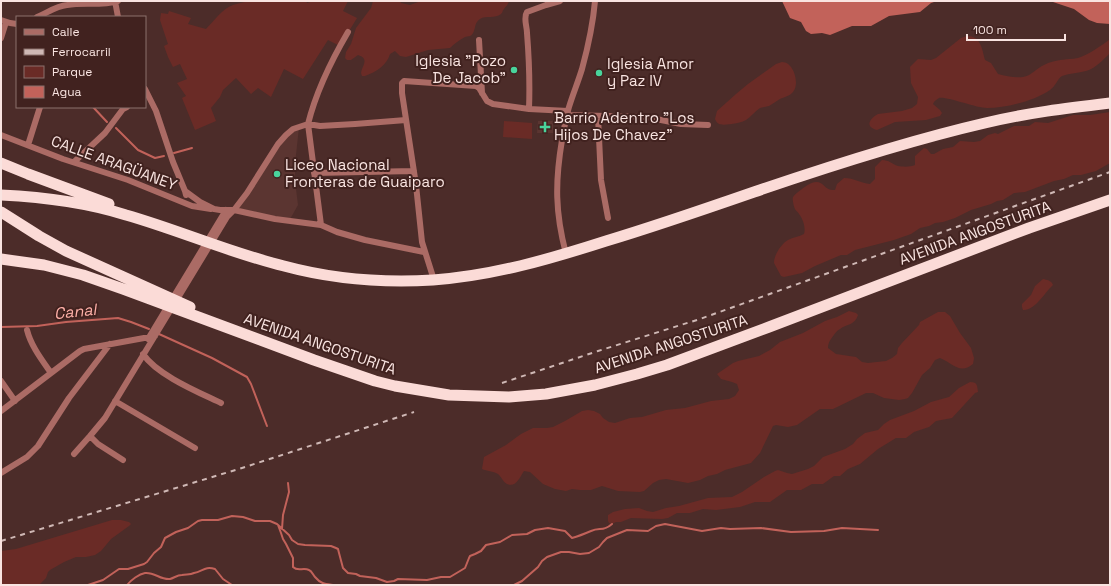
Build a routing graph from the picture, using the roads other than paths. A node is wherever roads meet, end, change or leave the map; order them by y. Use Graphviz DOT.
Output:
graph roads {
  1 [pos="116,1"];
  2 [pos="560,1"];
  3 [pos="595,1"];
  4 [pos="39,16"];
  5 [pos="118,16"];
  6 [pos="4,21"];
  7 [pos="16,24"];
  8 [pos="348,32"];
  9 [pos="1,38"];
  10 [pos="479,40"];
  11 [pos="146,92"];
  12 [pos="482,93"];
  13 [pos="1110,102"];
  14 [pos="40,108"];
  15 [pos="124,108"];
  16 [pos="529,109"];
  17 [pos="567,113"];
  18 [pos="598,116"];
  19 [pos="406,120"];
  20 [pos="308,124"];
  21 [pos="708,125"];
  22 [pos="1,135"];
  23 [pos="28,145"];
  24 [pos="74,162"];
  25 [pos="1,163"];
  26 [pos="414,171"];
  27 [pos="314,173"];
  28 [pos="185,192"];
  29 [pos="1,195"];
  30 [pos="1110,200"];
  31 [pos="185,203"];
  32 [pos="223,210"];
  33 [pos="234,210"];
  34 [pos="1,212"];
  35 [pos="608,218"];
  36 [pos="321,225"];
  37 [pos="196,238"];
  38 [pos="424,252"];
  39 [pos="566,254"];
  40 [pos="1,259"];
  41 [pos="434,280"];
  42 [pos="165,300"];
  43 [pos="27,330"];
  44 [pos="152,336"];
  45 [pos="110,344"];
  46 [pos="143,354"];
  47 [pos="51,373"];
  48 [pos="1,381"];
  49 [pos="15,401"];
  50 [pos="115,401"];
  51 [pos="221,403"];
  52 [pos="1,411"];
  53 [pos="90,436"];
  54 [pos="195,448"];
  55 [pos="74,454"];
  56 [pos="123,460"];
  57 [pos="1,473"];
  1 -- 4 [label="street"];
  1 -- 5 [label="street"];
  2 -- 16 [label="street"];
  3 -- 17 [label="street"];
  6 -- 7 [label="street"];
  6 -- 9 [label="street"];
  8 -- 20 [label="street"];
  10 -- 12 [label="street"];
  11 -- 28 [label="street"];
  12 -- 16 [label="street"];
  12 -- 19 [label="street"];
  13 -- 39 [label="highway"];
  14 -- 23 [label="street"];
  15 -- 24 [label="street"];
  16 -- 17 [label="street"];
  17 -- 18 [label="street"];
  17 -- 39 [label="street"];
  18 -- 21 [label="street"];
  18 -- 35 [label="street"];
  19 -- 20 [label="street"];
  19 -- 26 [label="street"];
  20 -- 27 [label="street"];
  20 -- 33 [label="street"];
  22 -- 23 [label="street, CALLE ARAGÜANEY"];
  23 -- 24 [label="street, CALLE ARAGÜANEY"];
  24 -- 31 [label="street, CALLE ARAGÜANEY"];
  25 -- 37 [label="highway"];
  26 -- 27 [label="street"];
  26 -- 38 [label="street"];
  27 -- 36 [label="street"];
  28 -- 31 [label="street"];
  28 -- 32 [label="street"];
  29 -- 37 [label="highway"];
  30 -- 42 [label="highway, AVENIDA ANGOSTURITA"];
  31 -- 32 [label="street, CALLE ARAGÜANEY"];
  32 -- 33 [label="street"];
  32 -- 44 [label="street"];
  33 -- 36 [label="street"];
  33 -- 44 [label="street"];
  34 -- 42 [label="highway"];
  36 -- 38 [label="street"];
  37 -- 41 [label="highway"];
  38 -- 41 [label="street"];
  39 -- 41 [label="highway"];
  40 -- 42 [label="highway"];
  43 -- 47 [label="street"];
  44 -- 45 [label="street"];
  44 -- 46 [label="street"];
  45 -- 47 [label="street"];
  45 -- 57 [label="street"];
  46 -- 50 [label="street"];
  46 -- 51 [label="street"];
  47 -- 49 [label="street"];
  48 -- 49 [label="street"];
  49 -- 52 [label="street"];
  50 -- 53 [label="street"];
  50 -- 54 [label="street"];
  53 -- 55 [label="street"];
  53 -- 56 [label="street"];
}
